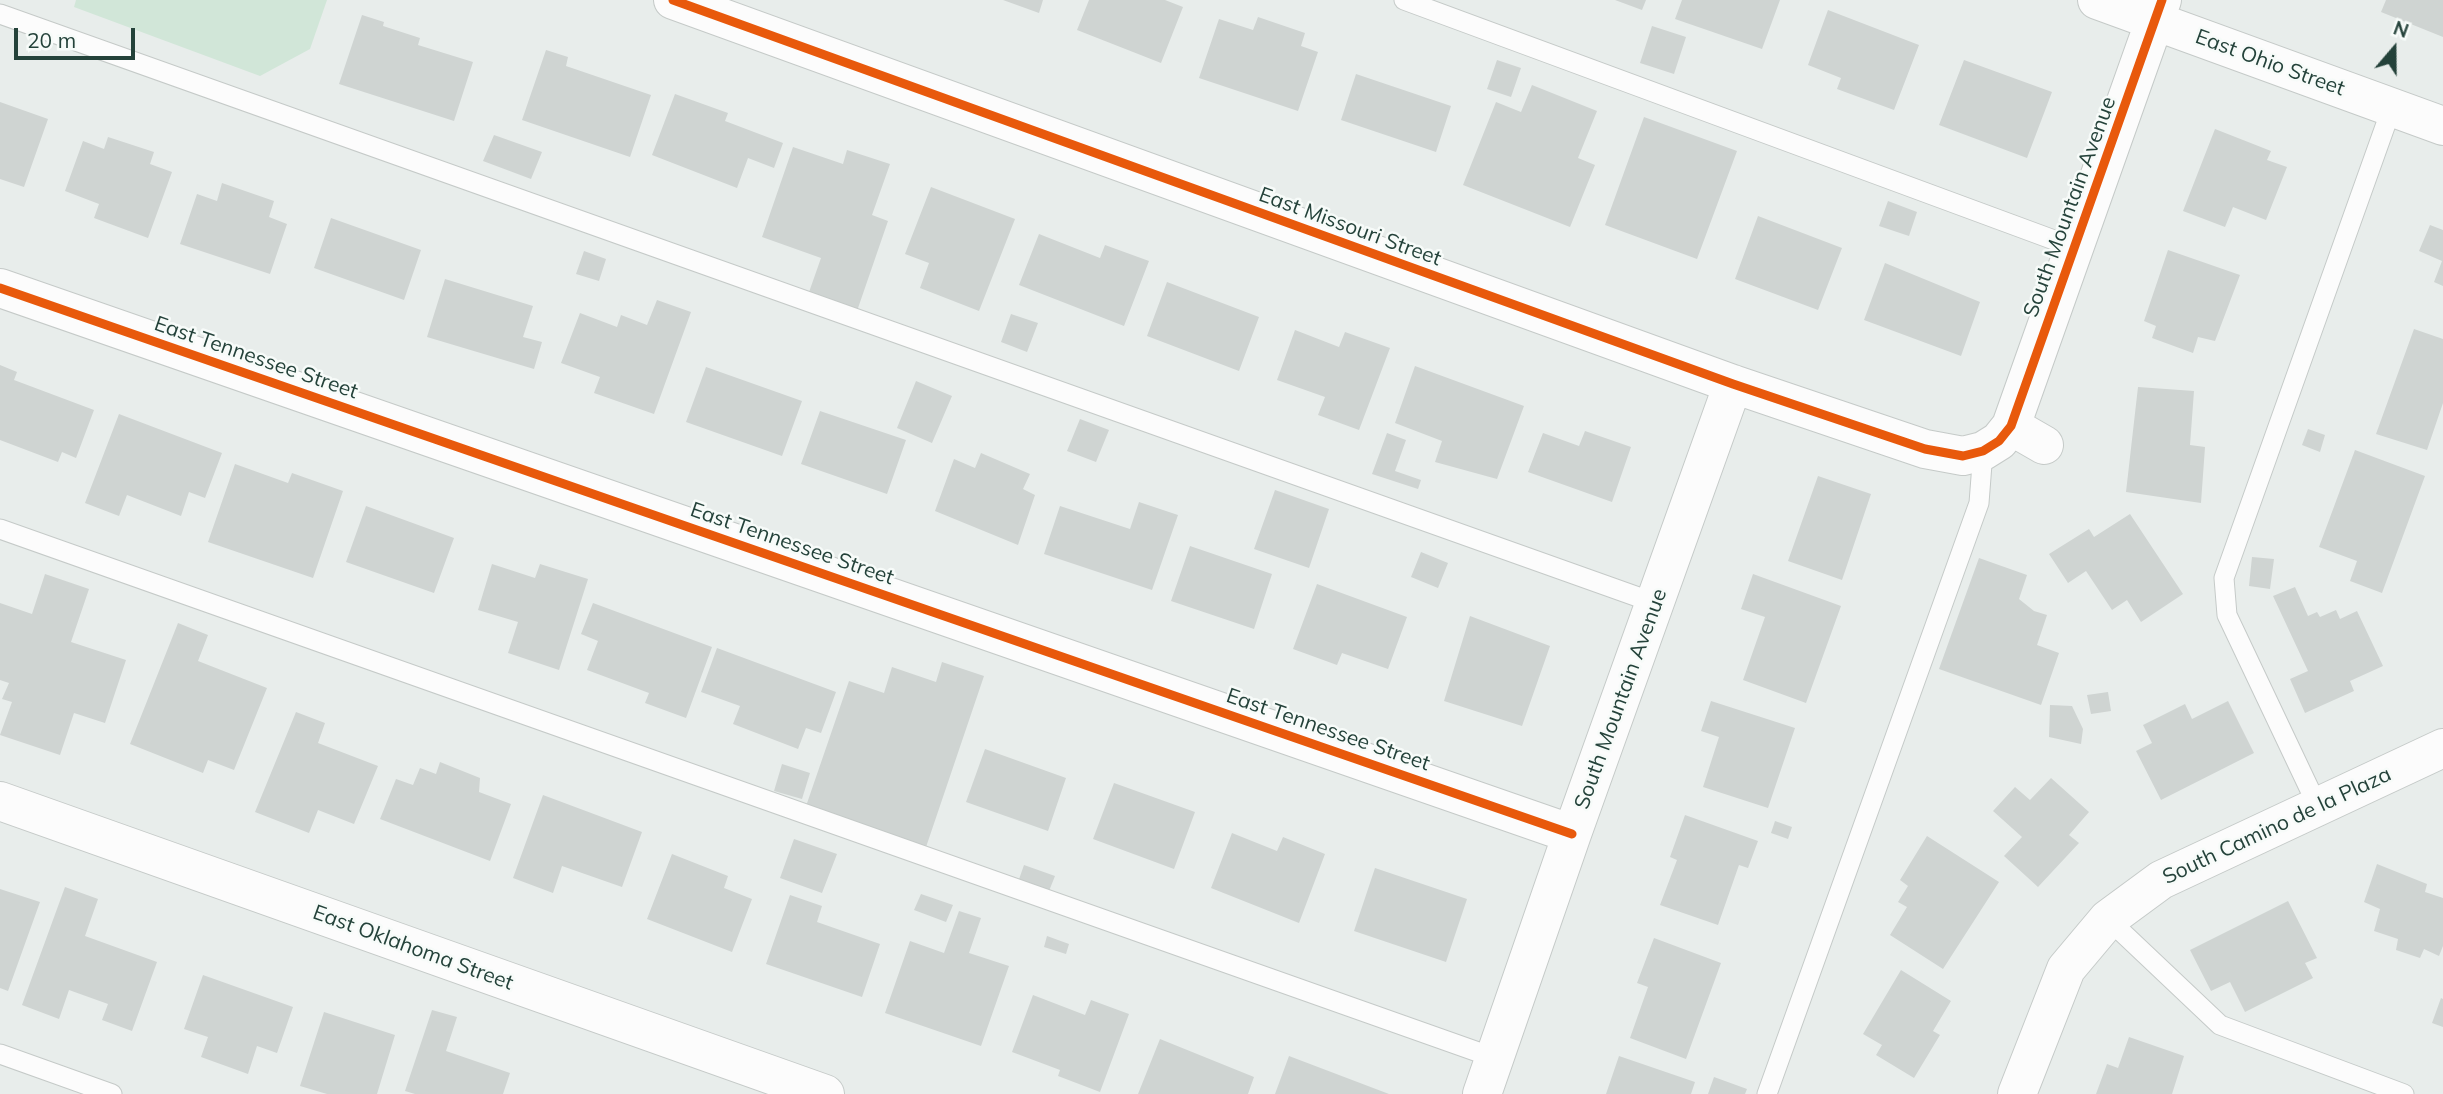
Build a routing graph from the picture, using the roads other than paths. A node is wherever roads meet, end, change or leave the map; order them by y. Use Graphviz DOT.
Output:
graph roads {
  1 [pos="673,0"];
  2 [pos="1404,0"];
  3 [pos="2097,0"];
  4 [pos="2158,10"];
  5 [pos="0,14"];
  6 [pos="2392,107"];
  7 [pos="2443,127"];
  8 [pos="2073,247"];
  9 [pos="0,288"];
  10 [pos="1733,384"];
  11 [pos="1997,438"];
  12 [pos="2044,445"];
  13 [pos="0,528"];
  14 [pos="1655,603"];
  15 [pos="2443,748"];
  16 [pos="0,801"];
  17 [pos="2318,807"];
  18 [pos="1572,834"];
  19 [pos="2108,919"];
  20 [pos="0,1054"];
  21 [pos="1495,1058"];
  22 [pos="112,1094"];
  23 [pos="825,1094"];
  24 [pos="1482,1094"];
  25 [pos="1767,1094"];
  26 [pos="2017,1094"];
  27 [pos="2404,1094"];
  1 -- 10 [label="street, East Missouri Street"];
  2 -- 8 [label="lane"];
  3 -- 4 [label="street, East Ohio Street"];
  4 -- 6 [label="street, East Ohio Street"];
  4 -- 8 [label="street, South Mountain Avenue"];
  5 -- 14 [label="lane"];
  6 -- 7 [label="street, East Ohio Street"];
  6 -- 17 [label="lane"];
  8 -- 11 [label="street, South Mountain Avenue"];
  9 -- 18 [label="street, East Tennessee Street"];
  10 -- 11 [label="street, East Missouri Street"];
  10 -- 14 [label="street, South Mountain Avenue"];
  11 -- 12 [label="street"];
  11 -- 25 [label="lane"];
  13 -- 21 [label="lane"];
  14 -- 18 [label="street, South Mountain Avenue"];
  15 -- 17 [label="street, South Camino de la Plaza"];
  16 -- 23 [label="street, East Oklahoma Street"];
  17 -- 19 [label="street, South Camino de la Plaza"];
  18 -- 21 [label="street, South Mountain Avenue"];
  19 -- 26 [label="street, South Camino de la Plaza"];
  19 -- 27 [label="lane"];
  20 -- 22 [label="lane"];
  21 -- 24 [label="street, South Mountain Avenue"];
}
